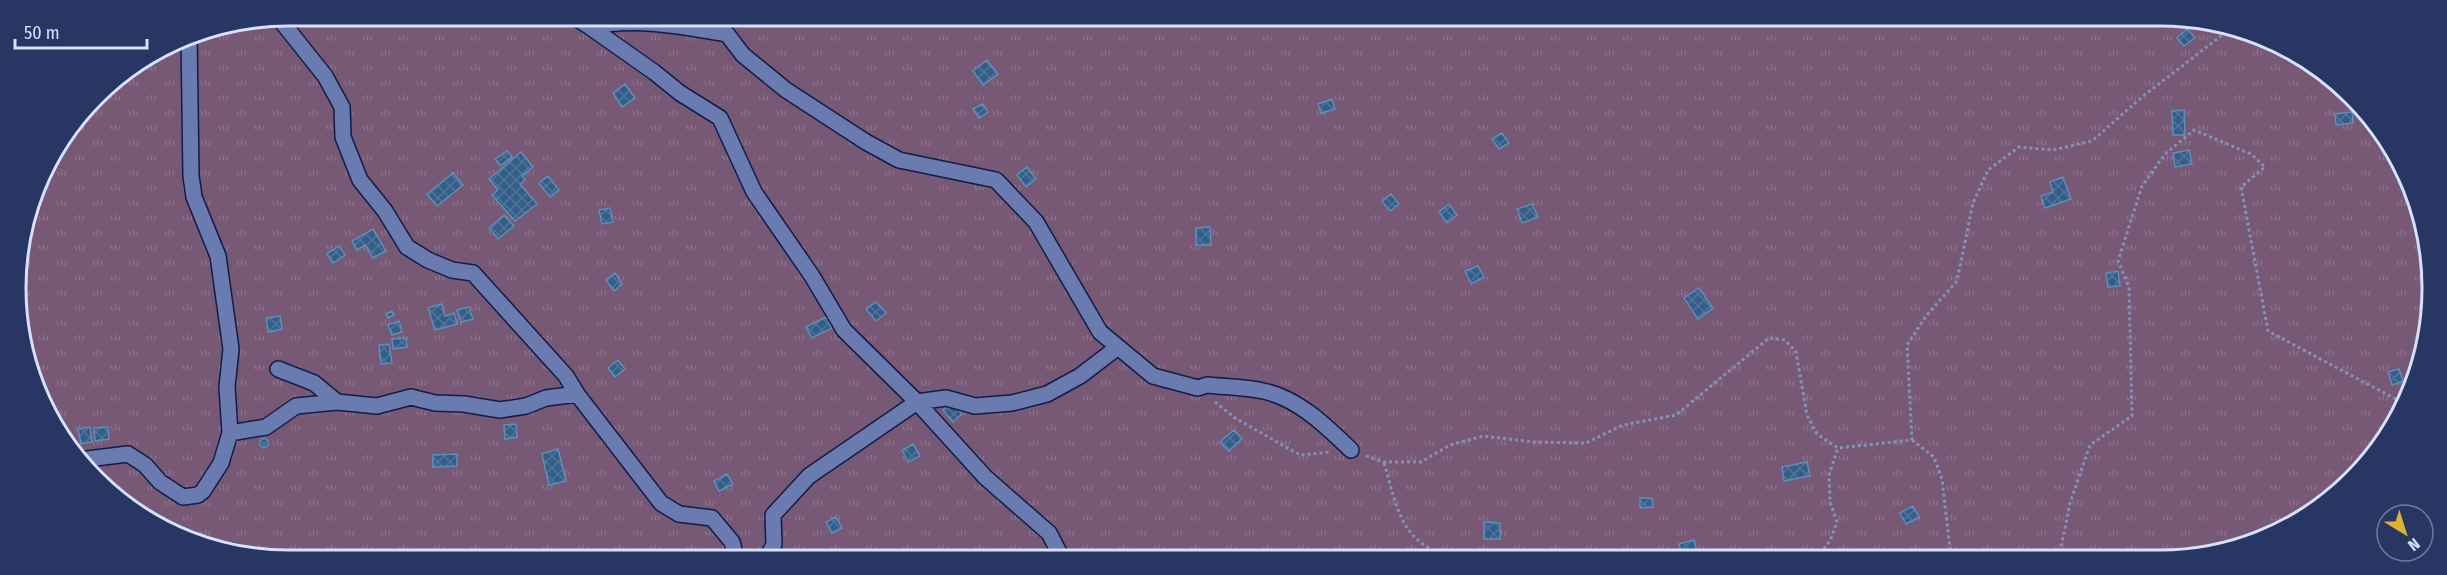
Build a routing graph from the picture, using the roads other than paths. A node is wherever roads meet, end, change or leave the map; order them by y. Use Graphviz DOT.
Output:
graph roads {
  1 [pos="285,26"];
  2 [pos="595,26"];
  3 [pos="682,26"];
  4 [pos="590,27"];
  5 [pos="189,44"];
  6 [pos="1118,348"];
  7 [pos="278,369"];
  8 [pos="577,394"];
  9 [pos="336,402"];
  10 [pos="917,402"];
  11 [pos="230,433"];
  12 [pos="1351,450"];
  13 [pos="90,459"];
  14 [pos="734,550"];
  15 [pos="771,550"];
  16 [pos="1058,550"];
  1 -- 8 [label="street"];
  2 -- 4 [label="street"];
  3 -- 6 [label="street"];
  4 -- 10 [label="street"];
  5 -- 11 [label="street"];
  6 -- 10 [label="street"];
  6 -- 12 [label="street"];
  7 -- 9 [label="street"];
  8 -- 9 [label="street"];
  8 -- 14 [label="street"];
  9 -- 11 [label="street"];
  10 -- 15 [label="street"];
  10 -- 16 [label="street"];
  11 -- 13 [label="street"];
}
